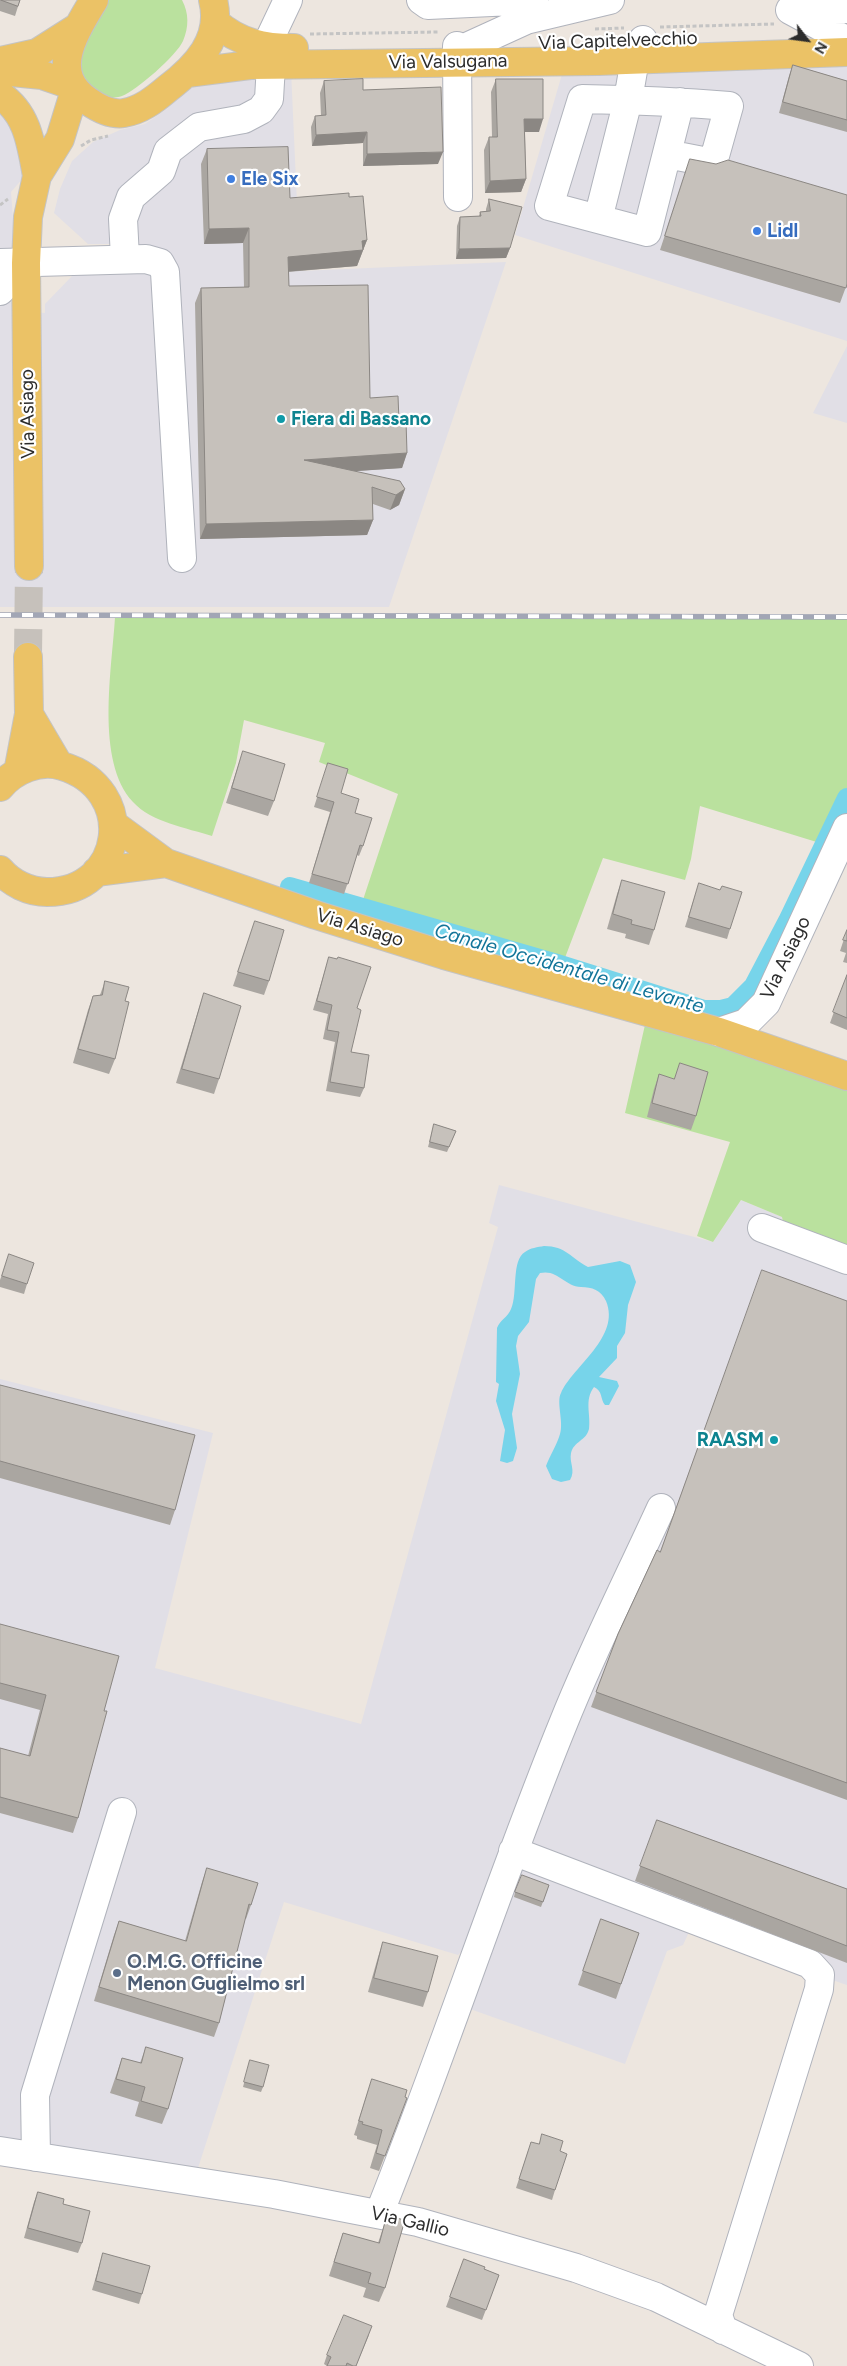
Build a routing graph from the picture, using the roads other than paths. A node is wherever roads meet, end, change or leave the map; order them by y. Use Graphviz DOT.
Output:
graph roads {
  1 [pos="94,0"];
  2 [pos="288,0"];
  3 [pos="420,0"];
  4 [pos="534,0"];
  5 [pos="574,0"];
  6 [pos="607,1"];
  7 [pos="847,9"];
  8 [pos="214,11"];
  9 [pos="78,27"];
  10 [pos="641,39"];
  11 [pos="846,43"];
  12 [pos="458,46"];
  13 [pos="750,54"];
  14 [pos="266,56"];
  15 [pos="0,61"];
  16 [pos="0,71"];
  17 [pos="187,73"];
  18 [pos="73,87"];
  19 [pos="0,94"];
  20 [pos="628,100"];
  21 [pos="680,102"];
  22 [pos="118,113"];
  23 [pos="60,139"];
  24 [pos="667,154"];
  25 [pos="37,176"];
  26 [pos="458,197"];
  27 [pos="598,219"];
  28 [pos="125,258"];
  29 [pos="8,264"];
  30 [pos="0,291"];
  31 [pos="182,558"];
  32 [pos="30,566"];
  33 [pos="28,657"];
  34 [pos="29,714"];
  35 [pos="59,765"];
  36 [pos="9,780"];
  37 [pos="113,824"];
  38 [pos="847,828"];
  39 [pos="166,863"];
  40 [pos="96,872"];
  41 [pos="6,884"];
  42 [pos="766,1003"];
  43 [pos="718,1032"];
  44 [pos="772,1051"];
  45 [pos="847,1076"];
  46 [pos="762,1228"];
  47 [pos="847,1260"];
  48 [pos="661,1508"];
  49 [pos="122,1812"];
  50 [pos="513,1851"];
  51 [pos="0,2151"];
  52 [pos="36,2157"];
  53 [pos="379,2214"];
  54 [pos="723,2330"];
  55 [pos="784,2363"];
  1 -- 9 [label="main road"];
  2 -- 14 [label="street"];
  3 -- 4 [label="street"];
  5 -- 6 [label="street"];
  6 -- 12 [label="street"];
  7 -- 11 [label="street"];
  8 -- 14 [label="main road"];
  8 -- 17 [label="main road"];
  9 -- 15 [label="main road"];
  9 -- 18 [label="main road"];
  10 -- 11 [label="main road, Via Capitelvecchio"];
  10 -- 12 [label="main road, Via Valsugana"];
  10 -- 13 [label="main road, Via Valsugana"];
  10 -- 20 [label="street"];
  11 -- 13 [label="main road, Via Valsugana"];
  12 -- 14 [label="main road, Via Valsugana"];
  12 -- 26 [label="street"];
  13 -- 20 [label="street"];
  14 -- 17 [label="main road, Via Valsugana"];
  14 -- 28 [label="street"];
  16 -- 18 [label="main road"];
  17 -- 22 [label="main road"];
  18 -- 22 [label="main road"];
  18 -- 23 [label="main road"];
  19 -- 25 [label="main road"];
  20 -- 21 [label="street"];
  20 -- 27 [label="street"];
  20 -- 27 [label="street"];
  21 -- 24 [label="street"];
  21 -- 24 [label="street"];
  22 -- 23 [label="main road"];
  23 -- 25 [label="main road"];
  24 -- 27 [label="street"];
  25 -- 29 [label="main road, Via Asiago"];
  28 -- 29 [label="street"];
  28 -- 31 [label="street"];
  29 -- 30 [label="street"];
  29 -- 32 [label="main road, Via Asiago"];
  33 -- 34 [label="main road, Via Asiago"];
  34 -- 35 [label="main road, Via Asiago"];
  34 -- 36 [label="main road, Via Asiago"];
  35 -- 36 [label="main road, Via Asiago"];
  35 -- 37 [label="main road, Via Asiago"];
  37 -- 39 [label="main road, Via Asiago"];
  37 -- 40 [label="main road, Via Asiago"];
  38 -- 42 [label="street, Via Asiago"];
  39 -- 40 [label="main road, Via Asiago"];
  39 -- 43 [label="main road, Via Asiago"];
  40 -- 41 [label="main road, Via Asiago"];
  42 -- 43 [label="street, Via Asiago"];
  42 -- 44 [label="street, Via Asiago"];
  43 -- 44 [label="main road"];
  44 -- 45 [label="main road"];
  46 -- 47 [label="street"];
  48 -- 50 [label="street"];
  49 -- 52 [label="street"];
  50 -- 53 [label="street"];
  50 -- 54 [label="street"];
  51 -- 52 [label="street, Via Gallio"];
  52 -- 53 [label="street, Via Gallio"];
  53 -- 54 [label="street, Via Gallio"];
  54 -- 55 [label="street, Via Gallio"];
}
